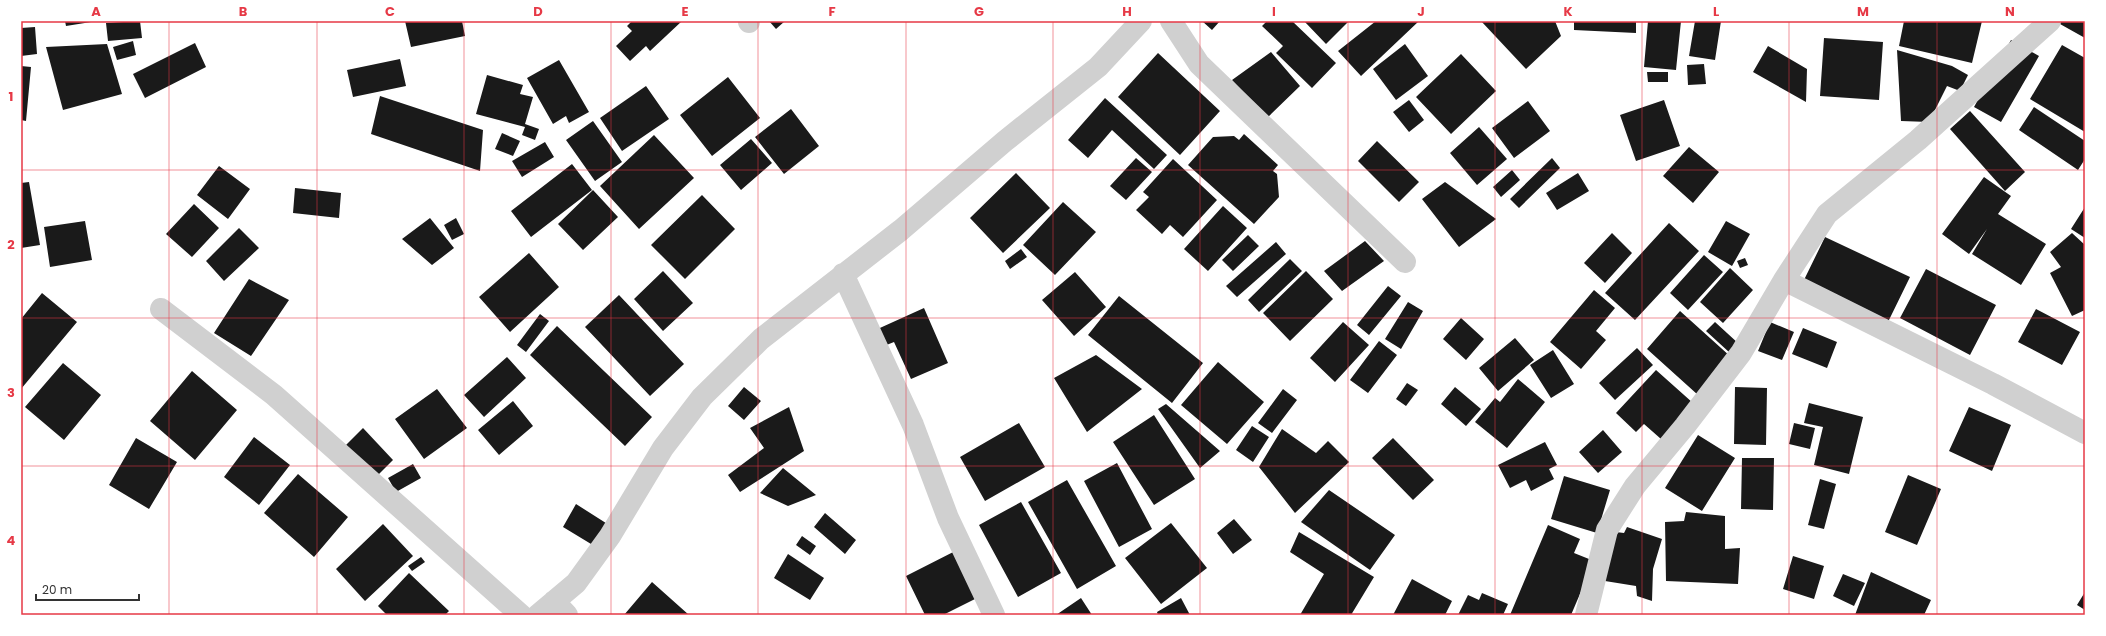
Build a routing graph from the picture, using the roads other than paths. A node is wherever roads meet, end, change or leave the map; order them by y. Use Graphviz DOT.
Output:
graph roads {
  1 [pos="1141,21"];
  2 [pos="1171,21"];
  3 [pos="2050,21"];
  4 [pos="1405,262"];
  5 [pos="843,274"];
  6 [pos="1784,280"];
  7 [pos="161,309"];
  8 [pos="2085,433"];
  9 [pos="561,608"];
  10 [pos="521,615"];
  11 [pos="538,615"];
  12 [pos="994,615"];
  13 [pos="1586,615"];
  1 -- 5 [label="street"];
  2 -- 4 [label="street"];
  3 -- 6 [label="street"];
  5 -- 9 [label="street"];
  5 -- 12 [label="street"];
  6 -- 8 [label="street"];
  6 -- 13 [label="street"];
  7 -- 10 [label="street"];
  9 -- 11 [label="street"];
}
